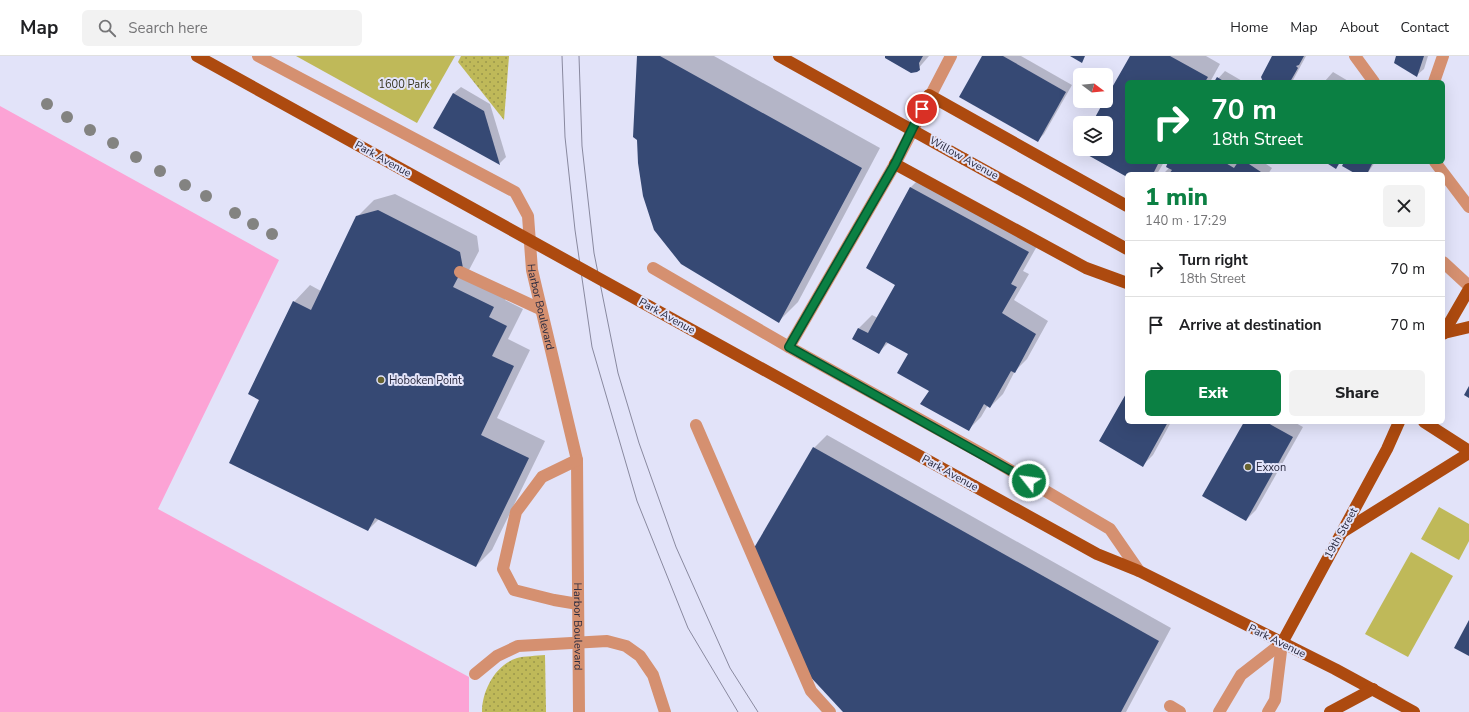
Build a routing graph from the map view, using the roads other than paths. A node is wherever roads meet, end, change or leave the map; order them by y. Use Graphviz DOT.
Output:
graph roads {
  1 [pos="197,56"];
  2 [pos="258,56"];
  3 [pos="780,56"];
  4 [pos="951,56"];
  5 [pos="1355,56"];
  6 [pos="1443,56"];
  7 [pos="1373,80"];
  8 [pos="1435,80"];
  9 [pos="929,96"];
  10 [pos="895,164"];
  11 [pos="1448,188"];
  12 [pos="1125,205"];
  13 [pos="1469,207"];
  14 [pos="1125,248"];
  15 [pos="1445,264"];
  16 [pos="653,268"];
  17 [pos="460,272"];
  18 [pos="1125,282"];
  19 [pos="1469,288"];
  20 [pos="540,309"];
  21 [pos="1469,326"];
  22 [pos="1445,330"];
  23 [pos="1445,332"];
  24 [pos="789,347"];
  25 [pos="1399,424"];
  26 [pos="1427,424"];
  27 [pos="696,425"];
  28 [pos="1469,452"];
  29 [pos="577,460"];
  30 [pos="1340,534"];
  31 [pos="1139,571"];
  32 [pos="578,604"];
  33 [pos="578,641"];
  34 [pos="1282,643"];
  35 [pos="475,674"];
  36 [pos="1372,689"];
  37 [pos="580,712"];
  38 [pos="665,712"];
  39 [pos="830,712"];
  40 [pos="1219,712"];
  41 [pos="1268,712"];
  42 [pos="1330,712"];
  43 [pos="1414,712"];
  1 -- 31 [label="main road, Park Avenue, bridge"];
  2 -- 20 [label="street, Harbor Boulevard"];
  3 -- 14 [label="main road, Willow Avenue, bridge"];
  4 -- 9 [label="street"];
  5 -- 7 [label="street"];
  6 -- 8 [label="street"];
  9 -- 10 [label="street"];
  9 -- 12 [label="main road"];
  10 -- 18 [label="main road"];
  10 -- 24 [label="street"];
  11 -- 13 [label="street"];
  15 -- 19 [label="street"];
  16 -- 24 [label="street, Park Avenue"];
  17 -- 20 [label="street"];
  19 -- 22 [label="main road"];
  20 -- 29 [label="street, Harbor Boulevard"];
  21 -- 23 [label="main road"];
  24 -- 31 [label="street, Park Avenue"];
  25 -- 30 [label="main road, 19th Street"];
  26 -- 28 [label="main road"];
  27 -- 39 [label="street"];
  28 -- 30 [label="main road"];
  29 -- 32 [label="street, Harbor Boulevard"];
  29 -- 32 [label="street"];
  30 -- 34 [label="main road, 19th Street"];
  31 -- 34 [label="main road, Park Avenue"];
  32 -- 33 [label="street, Harbor Boulevard"];
  33 -- 35 [label="street"];
  33 -- 37 [label="street, Harbor Boulevard"];
  33 -- 38 [label="street"];
  34 -- 36 [label="main road, Park Avenue"];
  34 -- 40 [label="street, 19th Street"];
  34 -- 41 [label="street, 19th Street"];
  36 -- 42 [label="main road"];
  36 -- 43 [label="main road, Park Avenue"];
}
